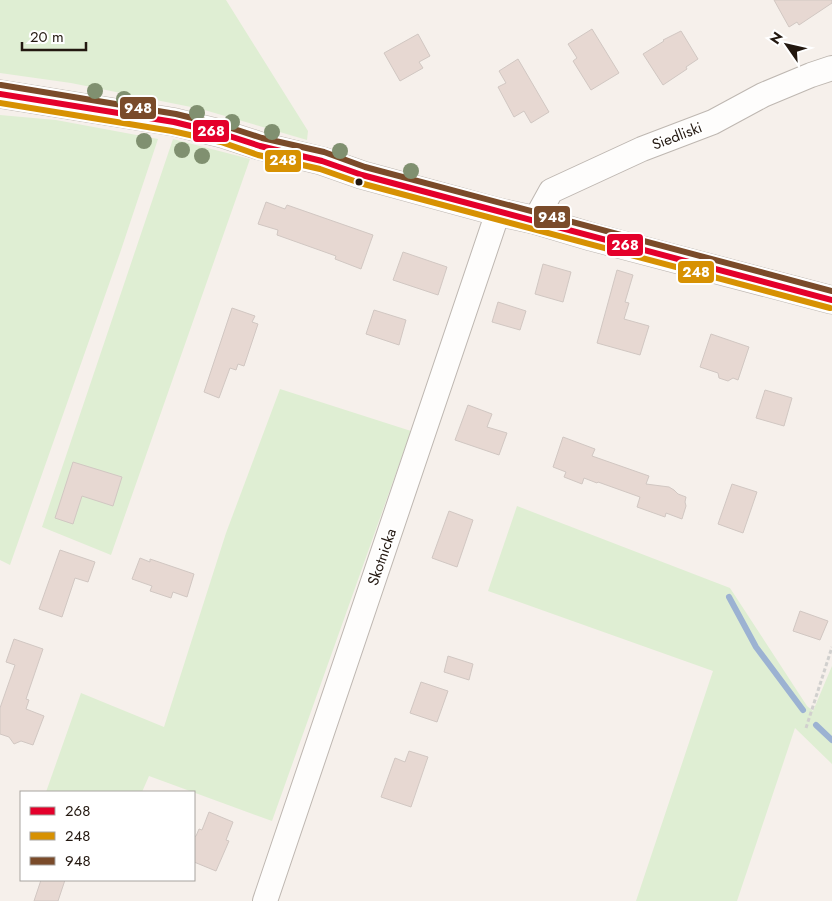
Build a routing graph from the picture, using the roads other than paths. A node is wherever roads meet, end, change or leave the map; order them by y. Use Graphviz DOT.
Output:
graph roads {
  1 [pos="832,68"];
  2 [pos="0,94"];
  3 [pos="498,212"];
  4 [pos="535,220"];
  5 [pos="832,300"];
  6 [pos="265,901"];
  1 -- 4 [label="street, Siedliski"];
  2 -- 3 [label="street"];
  3 -- 4 [label="street"];
  3 -- 6 [label="street, Skotnicka"];
  4 -- 5 [label="street"];
}
